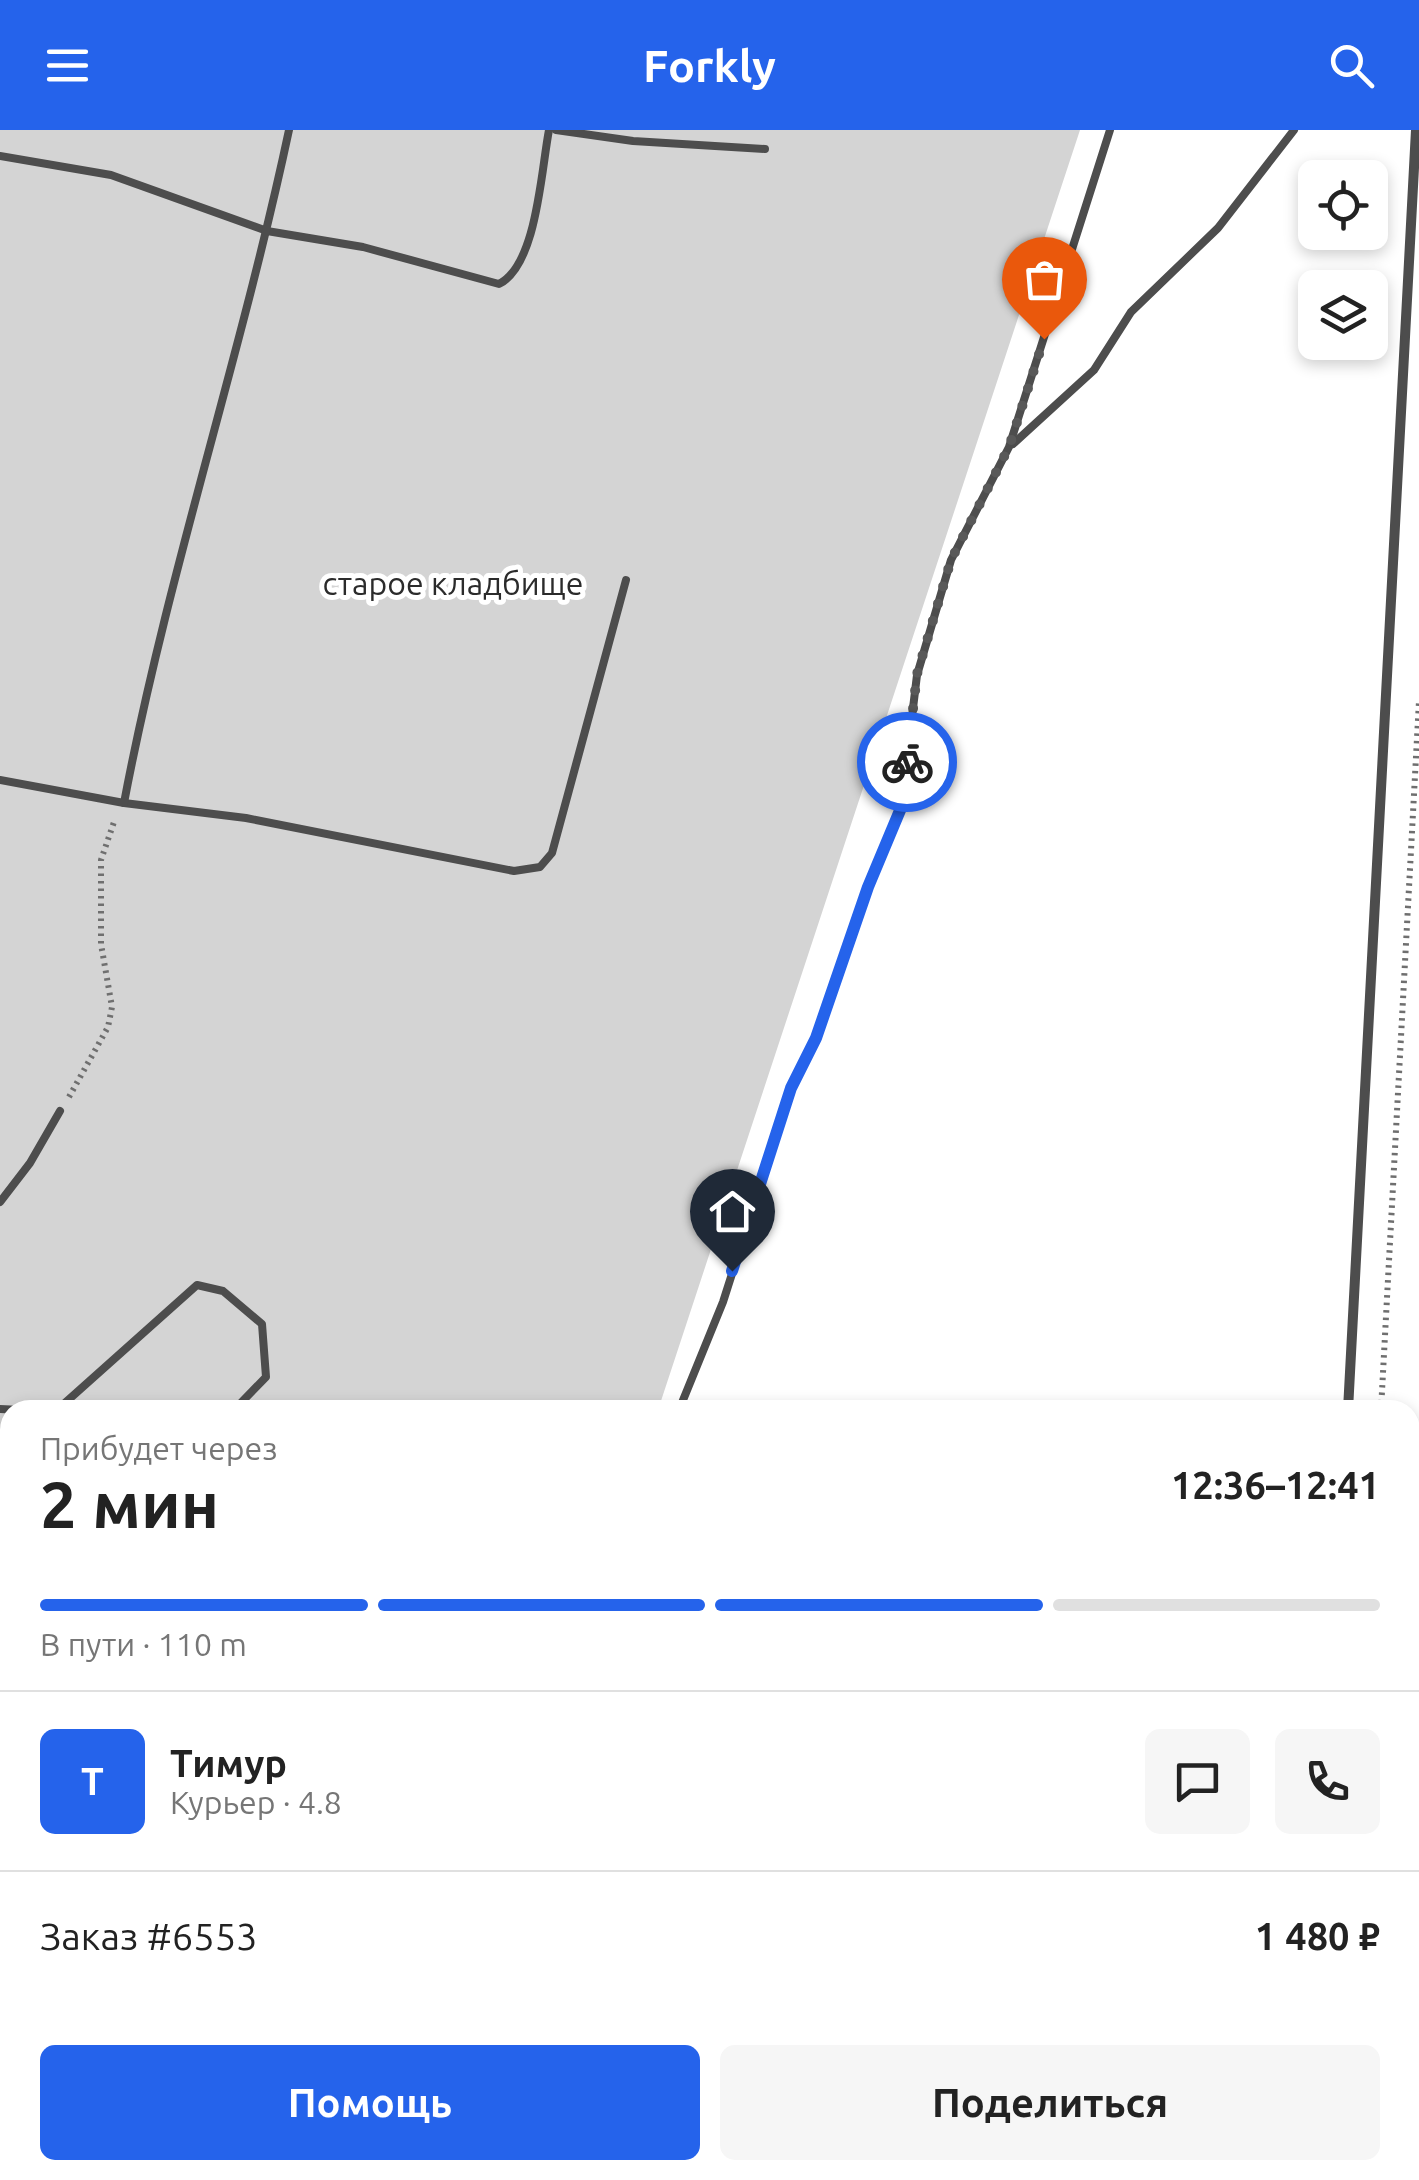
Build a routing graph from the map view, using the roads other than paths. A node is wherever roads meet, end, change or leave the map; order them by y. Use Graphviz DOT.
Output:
graph roads {
  1 [pos="289,130"];
  2 [pos="553,130"];
  3 [pos="1110,130"];
  4 [pos="1294,130"];
  5 [pos="1416,130"];
  6 [pos="765,149"];
  7 [pos="0,156"];
  8 [pos="267,231"];
  9 [pos="1009,447"];
  10 [pos="626,580"];
  11 [pos="0,780"];
  12 [pos="124,803"];
  13 [pos="60,1111"];
  14 [pos="0,1202"];
  15 [pos="68,1400"];
  16 [pos="244,1400"];
  17 [pos="683,1400"];
  18 [pos="1349,1400"];
  1 -- 8 [label="lane"];
  2 -- 6 [label="lane"];
  2 -- 8 [label="lane"];
  3 -- 9 [label="lane"];
  4 -- 9 [label="lane"];
  5 -- 18 [label="street"];
  7 -- 8 [label="lane"];
  8 -- 12 [label="lane"];
  9 -- 17 [label="lane"];
  10 -- 12 [label="lane"];
  11 -- 12 [label="lane"];
  13 -- 14 [label="lane"];
  15 -- 16 [label="lane"];
}
